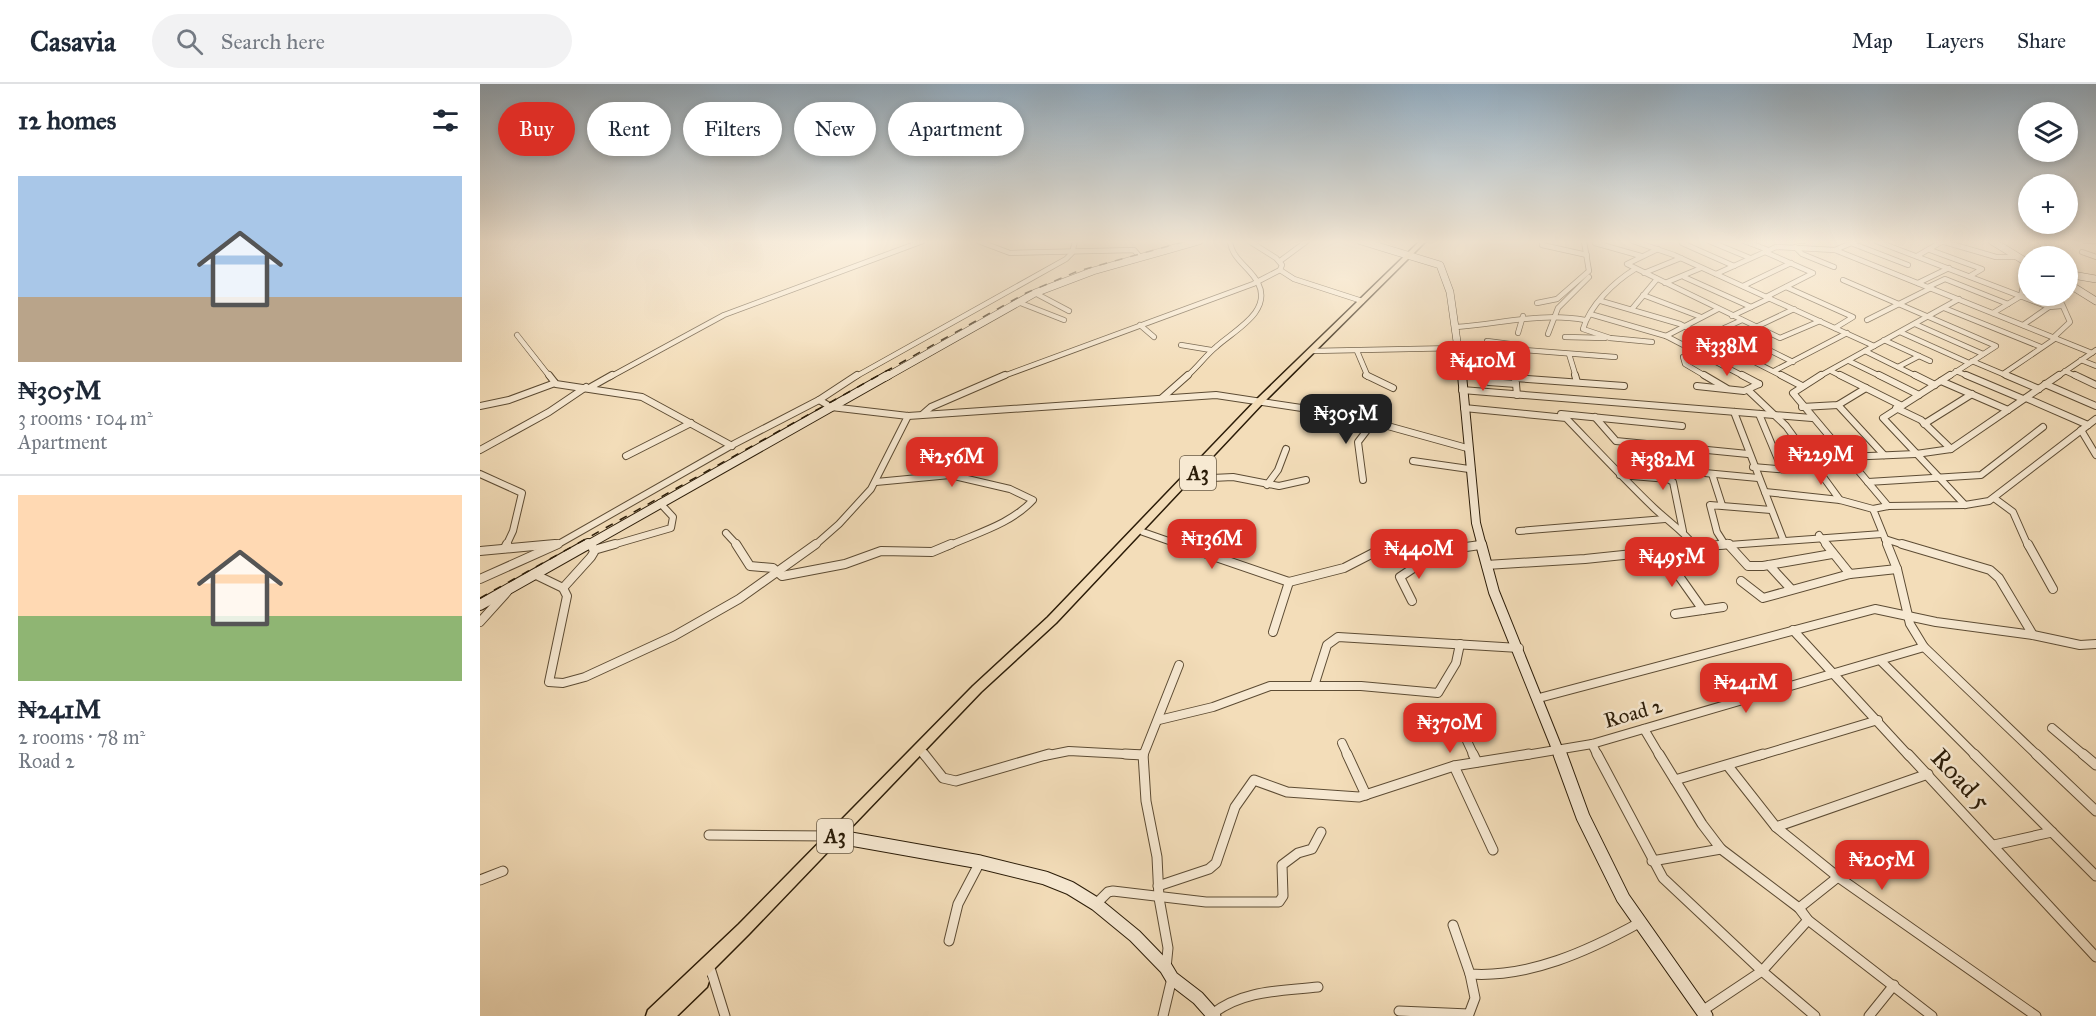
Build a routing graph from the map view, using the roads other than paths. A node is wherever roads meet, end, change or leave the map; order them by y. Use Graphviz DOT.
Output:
graph roads {
  1 [pos="806,284"];
  2 [pos="1021,284"];
  3 [pos="1054,284"];
  4 [pos="1251,284"];
  5 [pos="1259,284"];
  6 [pos="1310,284"];
  7 [pos="1380,284"];
  8 [pos="1381,284"];
  9 [pos="1447,284"];
  10 [pos="1574,284"];
  11 [pos="1582,284"];
  12 [pos="1616,284"];
  13 [pos="1652,284"];
  14 [pos="1666,284"];
  15 [pos="1701,284"];
  16 [pos="1740,284"];
  17 [pos="1746,284"];
  18 [pos="1791,284"];
  19 [pos="1854,284"];
  20 [pos="1922,284"];
  21 [pos="1936,284"];
  22 [pos="1959,284"];
  23 [pos="1992,284"];
  24 [pos="1743,286"];
  25 [pos="1786,287"];
  26 [pos="1930,288"];
  27 [pos="2078,291"];
  28 [pos="1035,293"];
  29 [pos="2082,293"];
  30 [pos="1643,295"];
  31 [pos="2018,295"];
  32 [pos="1768,298"];
  33 [pos="2018,298"];
  34 [pos="1959,299"];
  35 [pos="1362,301"];
  36 [pos="1601,301"];
  37 [pos="2096,301"];
  38 [pos="1018,302"];
  39 [pos="1537,303"];
  40 [pos="1901,304"];
  41 [pos="2008,304"];
  42 [pos="2053,306"];
  43 [pos="2063,306"];
  44 [pos="2096,306"];
  45 [pos="1751,307"];
  46 [pos="2049,307"];
  47 [pos="1944,308"];
  48 [pos="1632,309"];
  49 [pos="1718,309"];
  50 [pos="1794,309"];
  51 [pos="1069,311"];
  52 [pos="1993,313"];
  53 [pos="1556,314"];
  54 [pos="1590,314"];
  55 [pos="1523,316"];
  56 [pos="1732,316"];
  57 [pos="1929,316"];
  58 [pos="1701,317"];
  59 [pos="1064,320"];
  60 [pos="1742,320"];
  61 [pos="1867,320"];
  62 [pos="1585,321"];
  63 [pos="1820,321"];
  64 [pos="1456,324"];
  65 [pos="1915,324"];
  66 [pos="1140,325"];
  67 [pos="1340,325"];
  68 [pos="1682,325"];
  69 [pos="2023,325"];
  70 [pos="1756,327"];
  71 [pos="1725,328"];
  72 [pos="1835,328"];
  73 [pos="1899,332"];
  74 [pos="1518,333"];
  75 [pos="1847,333"];
  76 [pos="1548,334"];
  77 [pos="517,335"];
  78 [pos="1666,336"];
  79 [pos="1154,337"];
  80 [pos="1565,337"];
  81 [pos="1705,337"];
  82 [pos="1610,338"];
  83 [pos="2055,338"];
  84 [pos="1884,340"];
  85 [pos="1652,342"];
  86 [pos="1181,345"];
  87 [pos="1874,345"];
  88 [pos="1318,347"];
  89 [pos="2041,347"];
  90 [pos="1459,348"];
  91 [pos="1511,349"];
  92 [pos="1211,350"];
  93 [pos="1357,351"];
  94 [pos="1865,351"];
  95 [pos="2094,351"];
  96 [pos="1569,354"];
  97 [pos="1983,354"];
  98 [pos="1919,356"];
  99 [pos="1616,357"];
  100 [pos="1683,357"];
  101 [pos="2081,360"];
  102 [pos="1849,361"];
  103 [pos="1930,361"];
  104 [pos="1793,362"];
  105 [pos="1970,362"];
  106 [pos="2096,366"];
  107 [pos="1898,367"];
  108 [pos="1774,371"];
  109 [pos="1831,371"];
  110 [pos="1956,371"];
  111 [pos="2065,371"];
  112 [pos="2003,374"];
  113 [pos="1515,381"];
  114 [pos="1941,381"];
  115 [pos="1577,382"];
  116 [pos="555,383"];
  117 [pos="2045,384"];
  118 [pos="1935,385"];
  119 [pos="1624,386"];
  120 [pos="1697,386"];
  121 [pos="1802,386"];
  122 [pos="2096,386"];
  123 [pos="588,388"];
  124 [pos="1393,388"];
  125 [pos="1866,388"];
  126 [pos="1728,389"];
  127 [pos="2039,389"];
  128 [pos="1462,390"];
  129 [pos="1748,390"];
  130 [pos="1972,394"];
  131 [pos="1517,395"];
  132 [pos="1919,395"];
  133 [pos="1162,398"];
  134 [pos="2024,398"];
  135 [pos="819,400"];
  136 [pos="1263,400"];
  137 [pos="1838,405"];
  138 [pos="480,406"];
  139 [pos="1463,406"];
  140 [pos="1802,406"];
  141 [pos="1898,406"];
  142 [pos="2096,406"];
  143 [pos="831,407"];
  144 [pos="2008,410"];
  145 [pos="1734,412"];
  146 [pos="922,414"];
  147 [pos="1759,414"];
  148 [pos="1776,415"];
  149 [pos="908,416"];
  150 [pos="1595,417"];
  151 [pos="1812,418"];
  152 [pos="2096,419"];
  153 [pos="1374,421"];
  154 [pos="691,423"];
  155 [pos="1924,424"];
  156 [pos="2088,425"];
  157 [pos="1682,426"];
  158 [pos="2043,427"];
  159 [pos="2081,430"];
  160 [pos="724,440"];
  161 [pos="741,440"];
  162 [pos="732,446"];
  163 [pos="1286,448"];
  164 [pos="1467,448"];
  165 [pos="1951,448"];
  166 [pos="480,450"];
  167 [pos="1748,454"];
  168 [pos="1916,454"];
  169 [pos="1884,455"];
  170 [pos="2096,455"];
  171 [pos="626,456"];
  172 [pos="1846,457"];
  173 [pos="1413,461"];
  174 [pos="1641,467"];
  175 [pos="1753,467"];
  176 [pos="1469,469"];
  177 [pos="1782,469"];
  178 [pos="1666,470"];
  179 [pos="1790,470"];
  180 [pos="480,474"];
  181 [pos="1712,474"];
  182 [pos="1620,475"];
  183 [pos="1758,478"];
  184 [pos="1191,479"];
  185 [pos="1668,479"];
  186 [pos="1940,479"];
  187 [pos="1306,480"];
  188 [pos="1363,480"];
  189 [pos="876,482"];
  190 [pos="1868,482"];
  191 [pos="1267,485"];
  192 [pos="1765,492"];
  193 [pos="1994,498"];
  194 [pos="1840,500"];
  195 [pos="660,503"];
  196 [pos="1722,505"];
  197 [pos="1965,505"];
  198 [pos="1888,506"];
  199 [pos="1873,509"];
  200 [pos="1772,510"];
  201 [pos="1665,519"];
  202 [pos="1519,531"];
  203 [pos="1683,531"];
  204 [pos="1143,532"];
  205 [pos="726,533"];
  206 [pos="1819,535"];
  207 [pos="1884,536"];
  208 [pos="1783,538"];
  209 [pos="588,542"];
  210 [pos="1725,543"];
  211 [pos="559,544"];
  212 [pos="1480,545"];
  213 [pos="1696,547"];
  214 [pos="505,548"];
  215 [pos="594,550"];
  216 [pos="480,551"];
  217 [pos="1662,552"];
  218 [pos="1832,554"];
  219 [pos="1424,561"];
  220 [pos="1486,565"];
  221 [pos="1769,565"];
  222 [pos="1897,569"];
  223 [pos="776,572"];
  224 [pos="534,574"];
  225 [pos="1850,574"];
  226 [pos="480,579"];
  227 [pos="1741,581"];
  228 [pos="1289,582"];
  229 [pos="510,588"];
  230 [pos="563,588"];
  231 [pos="1791,589"];
  232 [pos="2054,589"];
  233 [pos="1412,601"];
  234 [pos="480,605"];
  235 [pos="1723,607"];
  236 [pos="1703,610"];
  237 [pos="1675,614"];
  238 [pos="1909,616"];
  239 [pos="480,622"];
  240 [pos="1794,630"];
  241 [pos="1273,633"];
  242 [pos="1040,635"];
  243 [pos="2033,635"];
  244 [pos="1460,644"];
  245 [pos="2096,644"];
  246 [pos="1924,647"];
  247 [pos="1519,648"];
  248 [pos="1881,661"];
  249 [pos="1179,665"];
  250 [pos="1835,675"];
  251 [pos="1314,686"];
  252 [pos="1539,698"];
  253 [pos="1159,720"];
  254 [pos="1878,720"];
  255 [pos="1461,728"];
  256 [pos="2052,728"];
  257 [pos="1644,729"];
  258 [pos="1342,743"];
  259 [pos="1592,744"];
  260 [pos="1559,750"];
  261 [pos="923,753"];
  262 [pos="1143,755"];
  263 [pos="1477,762"];
  264 [pos="2096,765"];
  265 [pos="1454,766"];
  266 [pos="1728,766"];
  267 [pos="1928,774"];
  268 [pos="1675,780"];
  269 [pos="1366,795"];
  270 [pos="2096,811"];
  271 [pos="1776,827"];
  272 [pos="1321,832"];
  273 [pos="2052,832"];
  274 [pos="709,835"];
  275 [pos="838,837"];
  276 [pos="1994,845"];
  277 [pos="1721,849"];
  278 [pos="1492,850"];
  279 [pos="1652,861"];
  280 [pos="980,862"];
  281 [pos="503,871"];
  282 [pos="2096,876"];
  283 [pos="1838,877"];
  284 [pos="480,880"];
  285 [pos="1158,886"];
  286 [pos="1160,898"];
  287 [pos="1096,904"];
  288 [pos="1798,908"];
  289 [pos="1808,920"];
  290 [pos="1639,923"];
  291 [pos="1453,925"];
  292 [pos="949,941"];
  293 [pos="2096,957"];
  294 [pos="711,971"];
  295 [pos="1762,971"];
  296 [pos="1169,973"];
  297 [pos="1470,974"];
  298 [pos="1894,985"];
  299 [pos="1318,987"];
  300 [pos="1399,1011"];
  301 [pos="1704,1013"];
  302 [pos="1213,1015"];
  303 [pos="654,1016"];
  304 [pos="665,1016"];
  305 [pos="725,1016"];
  306 [pos="1163,1016"];
  307 [pos="1815,1016"];
  308 [pos="1869,1016"];
  309 [pos="1932,1016"];
  310 [pos="2036,1016"];
  1 -- 123 [label="street"];
  2 -- 135 [label="street"];
  3 -- 28 [label="street"];
  4 -- 66 [label="street"];
  5 -- 92 [label="street"];
  6 -- 35 [label="street"];
  7 -- 35 [label="main road, A3"];
  8 -- 67 [label="main road, A3"];
  9 -- 64 [label="street"];
  10 -- 39 [label="street"];
  11 -- 53 [label="street"];
  12 -- 36 [label="street"];
  13 -- 30 [label="street"];
  14 -- 49 [label="street"];
  15 -- 45 [label="street"];
  16 -- 24 [label="street"];
  17 -- 24 [label="street"];
  18 -- 25 [label="street"];
  19 -- 40 [label="street"];
  20 -- 26 [label="street"];
  21 -- 26 [label="street"];
  22 -- 41 [label="street"];
  23 -- 31 [label="street"];
  24 -- 32 [label="street"];
  25 -- 32 [label="street"];
  25 -- 72 [label="street"];
  26 -- 34 [label="street"];
  26 -- 40 [label="street"];
  27 -- 29 [label="street"];
  28 -- 38 [label="street"];
  28 -- 51 [label="street"];
  29 -- 37 [label="street"];
  29 -- 44 [label="street"];
  30 -- 48 [label="street"];
  30 -- 58 [label="street"];
  32 -- 45 [label="street"];
  32 -- 50 [label="street"];
  33 -- 41 [label="street"];
  34 -- 47 [label="street"];
  34 -- 52 [label="street"];
  35 -- 67 [label="main road, A3"];
  36 -- 48 [label="street"];
  36 -- 54 [label="street"];
  38 -- 59 [label="street"];
  38 -- 143 [label="street"];
  40 -- 57 [label="street"];
  40 -- 61 [label="street"];
  41 -- 52 [label="street"];
  42 -- 46 [label="street"];
  43 -- 83 [label="street"];
  45 -- 56 [label="street"];
  46 -- 69 [label="street"];
  47 -- 57 [label="street"];
  47 -- 89 [label="street"];
  48 -- 68 [label="street"];
  49 -- 56 [label="street"];
  49 -- 58 [label="street"];
  50 -- 63 [label="street"];
  50 -- 70 [label="street"];
  52 -- 69 [label="street"];
  53 -- 55 [label="street"];
  53 -- 62 [label="street"];
  53 -- 76 [label="street"];
  54 -- 62 [label="street"];
  54 -- 78 [label="street"];
  55 -- 64 [label="street"];
  55 -- 74 [label="street"];
  56 -- 60 [label="street"];
  57 -- 65 [label="street"];
  57 -- 97 [label="street"];
  58 -- 68 [label="street"];
  60 -- 70 [label="street"];
  60 -- 71 [label="street"];
  62 -- 82 [label="street"];
  63 -- 70 [label="street"];
  63 -- 72 [label="street"];
  64 -- 90 [label="street"];
  65 -- 73 [label="street"];
  65 -- 97 [label="street"];
  66 -- 79 [label="street"];
  66 -- 146 [label="street"];
  67 -- 88 [label="main road, A3"];
  68 -- 78 [label="street"];
  68 -- 81 [label="street"];
  69 -- 83 [label="street"];
  71 -- 81 [label="street"];
  71 -- 104 [label="street"];
  72 -- 75 [label="street"];
  73 -- 84 [label="street"];
  73 -- 105 [label="street"];
  75 -- 87 [label="street"];
  75 -- 104 [label="street"];
  77 -- 116 [label="street"];
  78 -- 129 [label="street"];
  80 -- 82 [label="street"];
  81 -- 108 [label="street"];
  82 -- 85 [label="street"];
  83 -- 89 [label="street"];
  83 -- 95 [label="street"];
  84 -- 87 [label="street"];
  84 -- 98 [label="street"];
  86 -- 92 [label="street"];
  87 -- 94 [label="street"];
  88 -- 93 [label="street"];
  88 -- 136 [label="main road, A3"];
  89 -- 112 [label="street"];
  90 -- 93 [label="street"];
  90 -- 128 [label="street"];
  91 -- 96 [label="street"];
  91 -- 113 [label="street"];
  91 -- 113 [label="street"];
  92 -- 133 [label="street"];
  93 -- 124 [label="street"];
  94 -- 102 [label="street"];
  94 -- 107 [label="street"];
  95 -- 101 [label="street"];
  96 -- 99 [label="street"];
  96 -- 115 [label="street"];
  97 -- 105 [label="street"];
  98 -- 103 [label="street"];
  98 -- 107 [label="street"];
  100 -- 126 [label="street"];
  101 -- 106 [label="street"];
  101 -- 111 [label="street"];
  102 -- 109 [label="street"];
  102 -- 132 [label="street"];
  104 -- 108 [label="street"];
  105 -- 110 [label="street"];
  105 -- 112 [label="street"];
  107 -- 118 [label="street"];
  108 -- 121 [label="street"];
  109 -- 121 [label="street"];
  109 -- 125 [label="street"];
  110 -- 114 [label="street"];
  110 -- 134 [label="street"];
  111 -- 117 [label="street"];
  111 -- 122 [label="street"];
  112 -- 127 [label="street"];
  113 -- 115 [label="street"];
  113 -- 131 [label="street"];
  114 -- 118 [label="street"];
  114 -- 130 [label="street"];
  115 -- 119 [label="street"];
  116 -- 123 [label="street"];
  116 -- 138 [label="street"];
  117 -- 127 [label="street"];
  117 -- 142 [label="street"];
  118 -- 132 [label="street"];
  120 -- 126 [label="street"];
  121 -- 140 [label="street"];
  123 -- 154 [label="street"];
  123 -- 166 [label="street"];
  125 -- 137 [label="street"];
  125 -- 141 [label="street"];
  126 -- 129 [label="street"];
  127 -- 134 [label="street"];
  128 -- 131 [label="street"];
  128 -- 139 [label="street"];
  129 -- 148 [label="street"];
  130 -- 144 [label="street"];
  130 -- 155 [label="street"];
  131 -- 145 [label="street"];
  132 -- 141 [label="street"];
  133 -- 136 [label="street"];
  133 -- 146 [label="street"];
  134 -- 144 [label="street"];
  134 -- 156 [label="street"];
  135 -- 143 [label="street"];
  135 -- 161 [label="street"];
  136 -- 153 [label="street"];
  136 -- 184 [label="main road, A3"];
  136 -- 242 [label="main road, A3"];
  137 -- 140 [label="street"];
  137 -- 169 [label="street"];
  139 -- 150 [label="street"];
  139 -- 164 [label="street"];
  139 -- 182 [label="street"];
  140 -- 151 [label="street"];
  141 -- 155 [label="street"];
  141 -- 168 [label="street"];
  143 -- 149 [label="street"];
  143 -- 195 [label="street"];
  144 -- 165 [label="street"];
  145 -- 147 [label="street"];
  145 -- 167 [label="street"];
  146 -- 149 [label="street"];
  147 -- 148 [label="street"];
  147 -- 177 [label="street"];
  148 -- 151 [label="street"];
  148 -- 194 [label="street"];
  149 -- 189 [label="street"];
  150 -- 157 [label="street"];
  150 -- 167 [label="street"];
  151 -- 172 [label="street"];
  152 -- 156 [label="street"];
  153 -- 164 [label="street"];
  153 -- 188 [label="street"];
  154 -- 160 [label="street"];
  154 -- 171 [label="street"];
  155 -- 165 [label="street"];
  156 -- 159 [label="street"];
  158 -- 186 [label="street"];
  159 -- 170 [label="street"];
  159 -- 193 [label="street"];
  160 -- 161 [label="street"];
  160 -- 162 [label="street"];
  161 -- 162 [label="street"];
  162 -- 211 [label="street"];
  163 -- 191 [label="street"];
  164 -- 176 [label="street"];
  165 -- 168 [label="street"];
  167 -- 175 [label="street"];
  168 -- 169 [label="street"];
  168 -- 186 [label="street"];
  169 -- 172 [label="street"];
  172 -- 190 [label="street"];
  173 -- 176 [label="street"];
  174 -- 178 [label="street"];
  175 -- 177 [label="street"];
  175 -- 183 [label="street"];
  176 -- 212 [label="street"];
  177 -- 179 [label="street"];
  178 -- 181 [label="street"];
  178 -- 185 [label="street"];
  180 -- 214 [label="street"];
  181 -- 183 [label="street"];
  181 -- 196 [label="street"];
  182 -- 185 [label="street"];
  182 -- 201 [label="street"];
  183 -- 192 [label="street"];
  184 -- 191 [label="street"];
  184 -- 204 [label="main road, A3"];
  185 -- 203 [label="street"];
  186 -- 190 [label="street"];
  186 -- 197 [label="street"];
  187 -- 191 [label="street"];
  189 -- 223 [label="street"];
  189 -- 223 [label="street"];
  190 -- 198 [label="street"];
  192 -- 194 [label="street"];
  192 -- 200 [label="street"];
  193 -- 197 [label="street"];
  193 -- 232 [label="street"];
  194 -- 199 [label="street"];
  195 -- 209 [label="street"];
  195 -- 215 [label="street"];
  196 -- 200 [label="street"];
  196 -- 210 [label="street"];
  197 -- 198 [label="street"];
  198 -- 199 [label="street"];
  199 -- 207 [label="street"];
  200 -- 208 [label="street"];
  201 -- 202 [label="street"];
  201 -- 203 [label="street"];
  203 -- 213 [label="street"];
  204 -- 228 [label="street"];
  204 -- 242 [label="main road, A3"];
  205 -- 223 [label="street"];
  206 -- 207 [label="street"];
  206 -- 208 [label="street"];
  206 -- 218 [label="street"];
  207 -- 222 [label="street"];
  207 -- 243 [label="street"];
  208 -- 210 [label="street"];
  209 -- 215 [label="street"];
  209 -- 224 [label="street"];
  210 -- 213 [label="street"];
  210 -- 221 [label="street"];
  211 -- 214 [label="street"];
  211 -- 226 [label="street"];
  212 -- 219 [label="street"];
  212 -- 220 [label="street"];
  213 -- 217 [label="street"];
  214 -- 216 [label="street"];
  215 -- 230 [label="street"];
  217 -- 220 [label="street"];
  217 -- 236 [label="street"];
  218 -- 221 [label="street"];
  218 -- 225 [label="street"];
  219 -- 228 [label="street"];
  219 -- 233 [label="street"];
  220 -- 247 [label="street"];
  221 -- 231 [label="street"];
  222 -- 225 [label="street"];
  222 -- 238 [label="street"];
  223 -- 230 [label="street"];
  224 -- 229 [label="street"];
  224 -- 230 [label="street"];
  225 -- 231 [label="street"];
  227 -- 231 [label="street"];
  228 -- 241 [label="street"];
  229 -- 234 [label="street"];
  229 -- 239 [label="street"];
  235 -- 236 [label="street"];
  236 -- 237 [label="street"];
  238 -- 240 [label="street"];
  238 -- 243 [label="street"];
  238 -- 246 [label="street"];
  240 -- 250 [label="street, Road 5"];
  240 -- 252 [label="street"];
  242 -- 261 [label="main road, A3"];
  242 -- 275 [label="main road, A3"];
  243 -- 245 [label="street"];
  244 -- 247 [label="street"];
  244 -- 251 [label="street"];
  244 -- 251 [label="street"];
  246 -- 248 [label="street, Road 2"];
  246 -- 270 [label="street"];
  247 -- 252 [label="street"];
  248 -- 250 [label="street, Road 2"];
  248 -- 273 [label="street"];
  249 -- 253 [label="street"];
  250 -- 254 [label="street, Road 5"];
  250 -- 257 [label="street, Road 2"];
  251 -- 253 [label="street"];
  252 -- 260 [label="street"];
  253 -- 262 [label="street"];
  254 -- 266 [label="street"];
  254 -- 267 [label="street, Road 5"];
  255 -- 263 [label="street"];
  256 -- 264 [label="street"];
  257 -- 259 [label="street, Road 2"];
  257 -- 268 [label="street"];
  258 -- 269 [label="street"];
  259 -- 260 [label="street, Road 2"];
  259 -- 279 [label="street"];
  260 -- 263 [label="street, Road 2"];
  260 -- 290 [label="street"];
  261 -- 262 [label="street"];
  261 -- 275 [label="main road, A3"];
  262 -- 285 [label="street"];
  263 -- 265 [label="street, Road 2"];
  265 -- 269 [label="street, Road 2"];
  265 -- 278 [label="street"];
  266 -- 268 [label="street"];
  266 -- 271 [label="street"];
  267 -- 271 [label="street"];
  267 -- 276 [label="street, Road 5"];
  268 -- 277 [label="street"];
  269 -- 285 [label="street, Road 2"];
  271 -- 283 [label="street"];
  272 -- 286 [label="street"];
  273 -- 276 [label="street"];
  273 -- 282 [label="street"];
  274 -- 275 [label="street"];
  275 -- 280 [label="street"];
  275 -- 294 [label="main road, A3"];
  275 -- 303 [label="main road, A3"];
  276 -- 293 [label="street, Road 5"];
  277 -- 279 [label="street"];
  277 -- 288 [label="street"];
  279 -- 295 [label="street"];
  280 -- 287 [label="street"];
  280 -- 292 [label="street"];
  281 -- 284 [label="street"];
  283 -- 288 [label="street"];
  283 -- 310 [label="street"];
  285 -- 286 [label="street"];
  286 -- 287 [label="street"];
  286 -- 296 [label="street"];
  287 -- 296 [label="street"];
  288 -- 289 [label="street"];
  289 -- 295 [label="street"];
  289 -- 298 [label="street"];
  290 -- 297 [label="street"];
  290 -- 301 [label="street"];
  291 -- 297 [label="street"];
  294 -- 304 [label="main road, A3"];
  294 -- 305 [label="street"];
  295 -- 301 [label="street"];
  295 -- 307 [label="street"];
  296 -- 302 [label="street"];
  296 -- 306 [label="street"];
  297 -- 300 [label="street"];
  298 -- 308 [label="street"];
  298 -- 309 [label="street"];
  299 -- 302 [label="street"];
}
